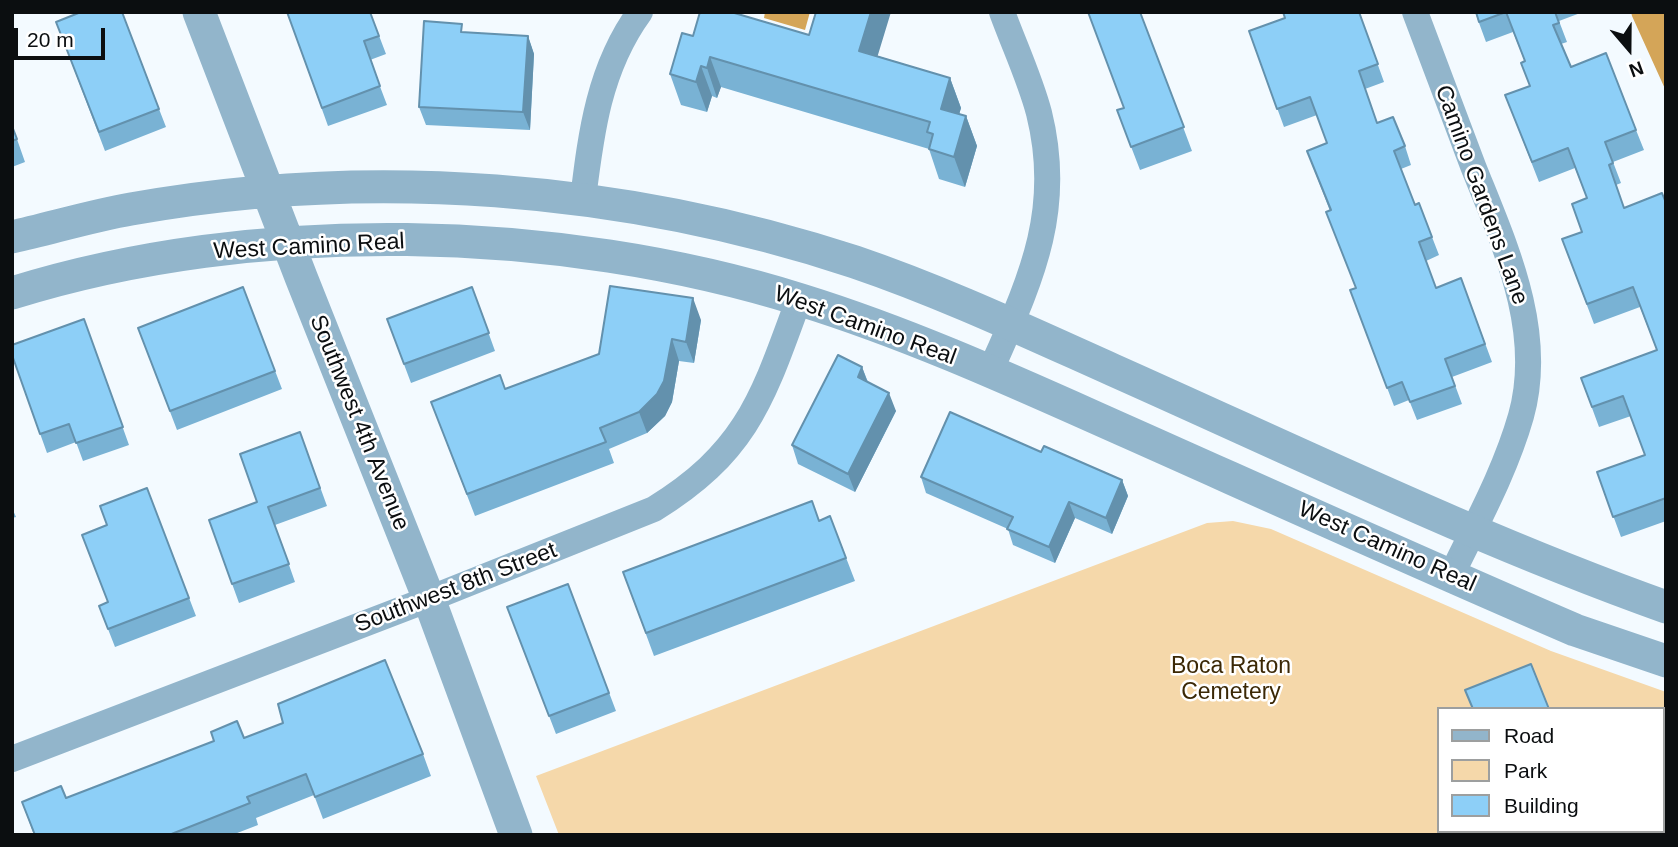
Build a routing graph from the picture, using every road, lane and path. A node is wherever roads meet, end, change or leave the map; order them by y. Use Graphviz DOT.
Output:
graph roads {
  1 [pos="199,12"];
  2 [pos="640,12"];
  3 [pos="1002,12"];
  4 [pos="1415,12"];
  5 [pos="268,192"];
  6 [pos="583,200"];
  7 [pos="12,237"];
  8 [pos="288,244"];
  9 [pos="12,293"];
  10 [pos="799,299"];
  11 [pos="1011,324"];
  12 [pos="990,372"];
  13 [pos="1473,530"];
  14 [pos="1451,576"];
  15 [pos="429,599"];
  16 [pos="1666,607"];
  17 [pos="1666,661"];
  18 [pos="12,759"];
  19 [pos="516,835"];
  1 -- 5 [label="street, Southwest 4th Avenue"];
  2 -- 6 [label="street"];
  3 -- 11 [label="street"];
  4 -- 13 [label="street, Camino Gardens Lane"];
  5 -- 6 [label="street"];
  5 -- 7 [label="street"];
  5 -- 8 [label="street, Southwest 4th Avenue"];
  6 -- 11 [label="street"];
  8 -- 9 [label="street, West Camino Real"];
  8 -- 10 [label="street, West Camino Real"];
  8 -- 15 [label="street, Southwest 4th Avenue"];
  10 -- 12 [label="street, West Camino Real"];
  10 -- 15 [label="street, Southwest 8th Street"];
  11 -- 12 [label="street"];
  11 -- 13 [label="street"];
  12 -- 14 [label="street, West Camino Real"];
  13 -- 14 [label="street, Camino Gardens Lane"];
  13 -- 16 [label="street"];
  14 -- 17 [label="street, West Camino Real"];
  15 -- 18 [label="street, Southwest 8th Street"];
  15 -- 19 [label="street, Southwest 4th Avenue"];
}
